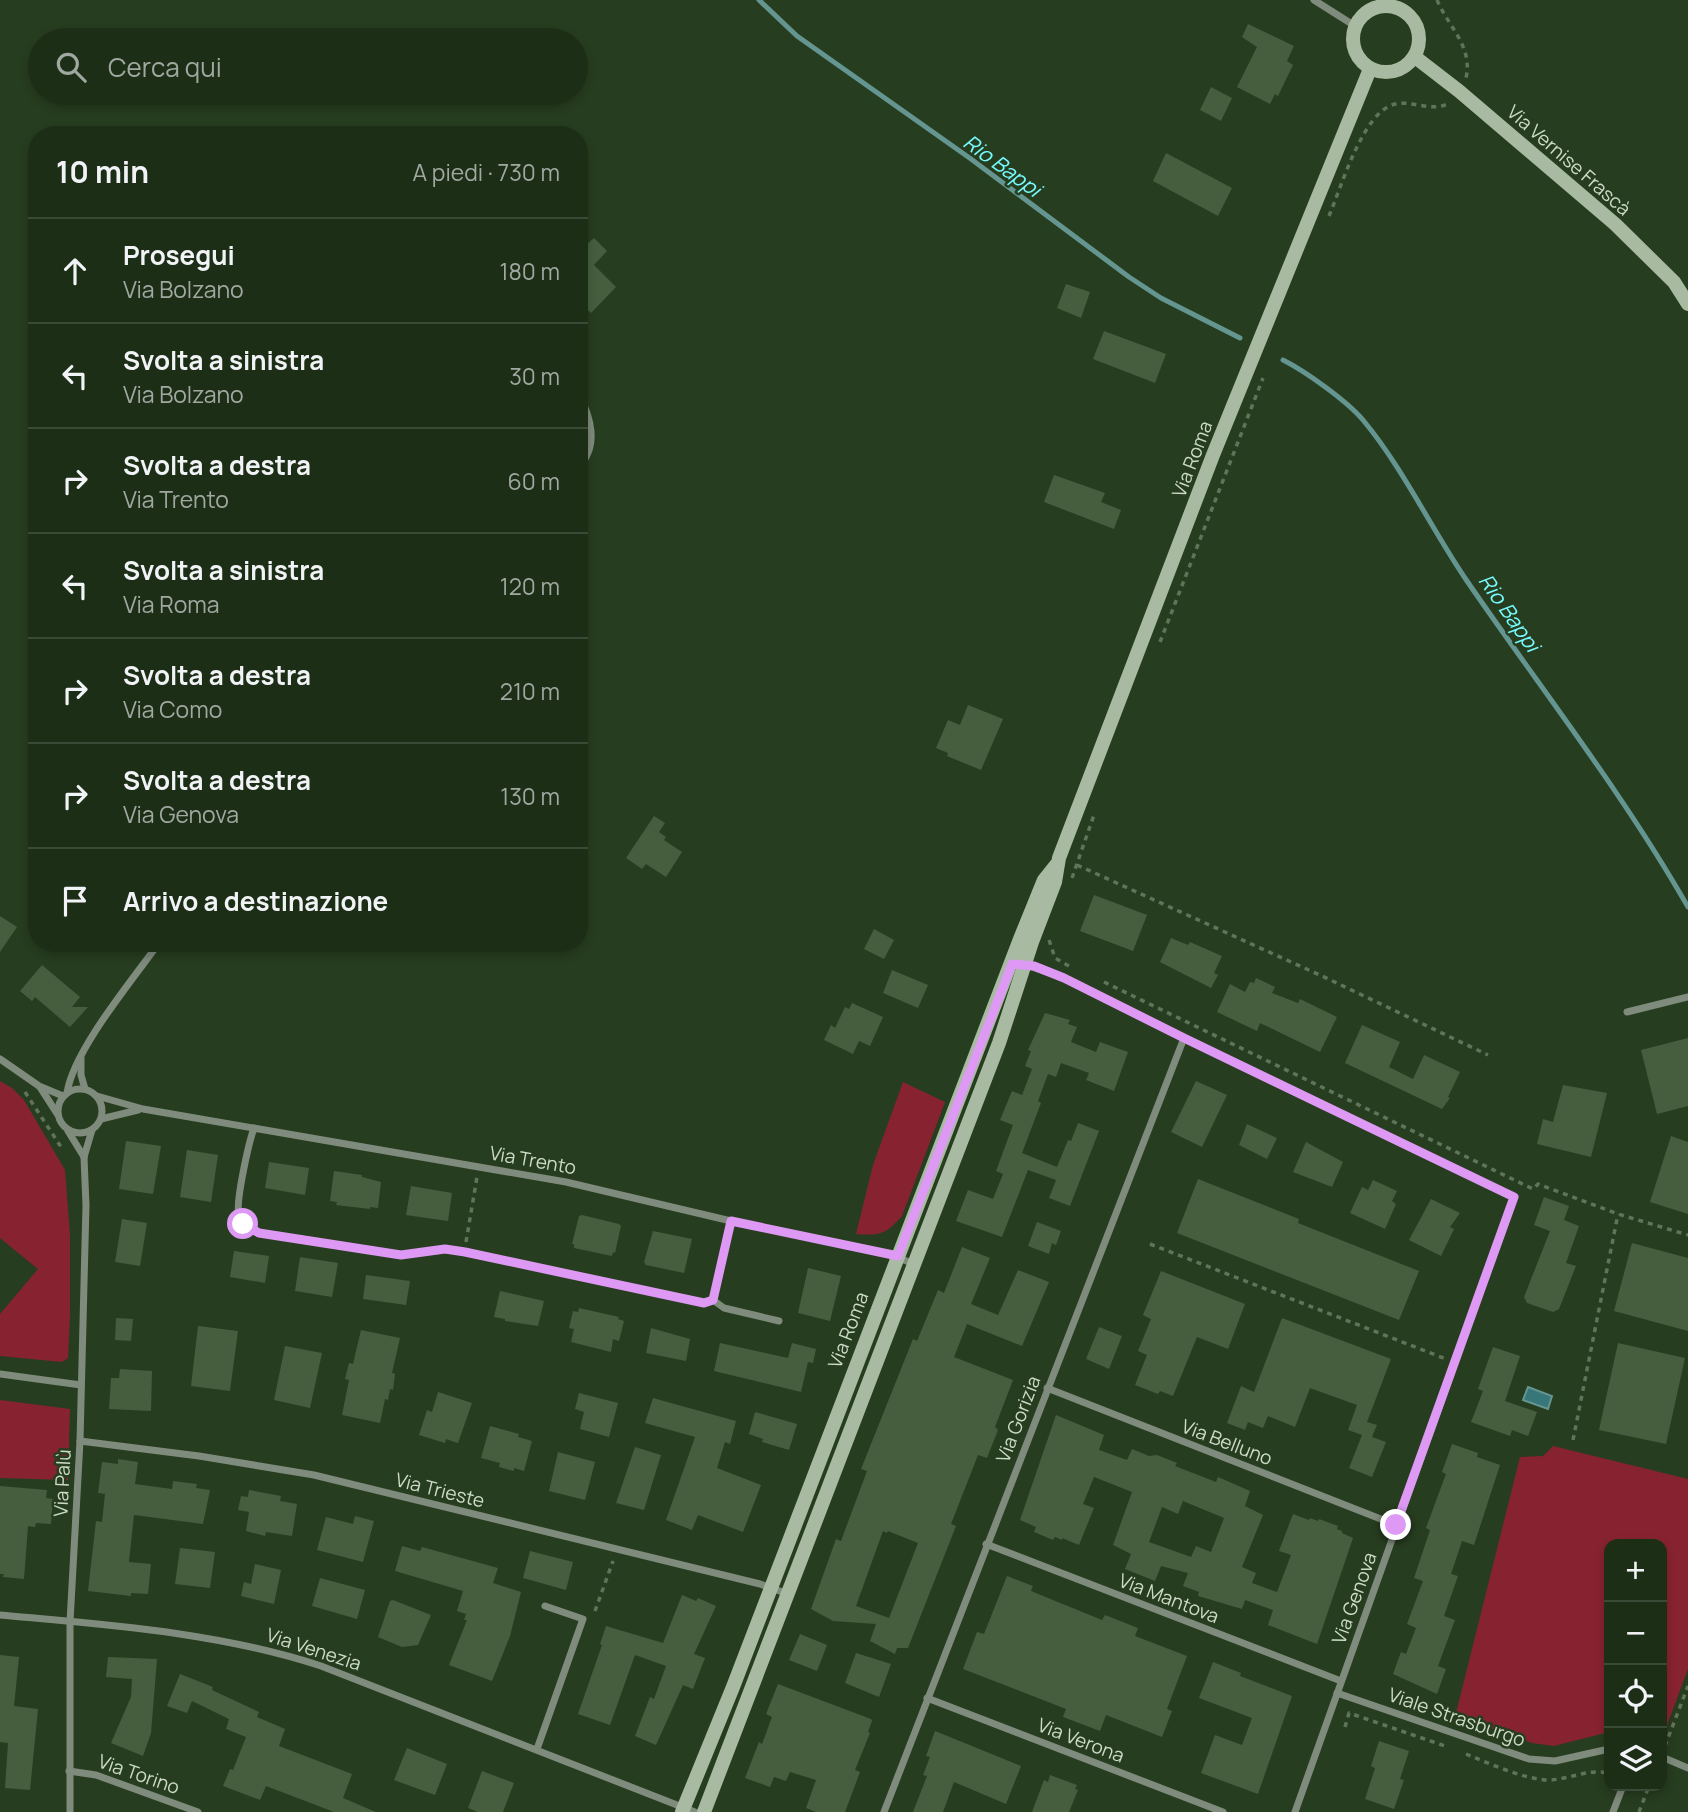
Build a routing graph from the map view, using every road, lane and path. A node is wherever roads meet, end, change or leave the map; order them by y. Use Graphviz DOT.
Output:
graph roads {
  1 [pos="1314,0"];
  2 [pos="1437,0"];
  3 [pos="1401,4"];
  4 [pos="1355,26"];
  5 [pos="1415,57"];
  6 [pos="1370,69"];
  7 [pos="1465,82"];
  8 [pos="1455,97"];
  9 [pos="1325,225"];
  10 [pos="1688,304"];
  11 [pos="1265,375"];
  12 [pos="588,412"];
  13 [pos="588,454"];
  14 [pos="1160,642"];
  15 [pos="1097,807"];
  16 [pos="1058,862"];
  17 [pos="1078,865"];
  18 [pos="1068,886"];
  19 [pos="1052,929"];
  20 [pos="153,952"];
  21 [pos="1018,964"];
  22 [pos="1068,970"];
  23 [pos="1095,978"];
  24 [pos="1688,997"];
  25 [pos="1627,1013"];
  26 [pos="1184,1038"];
  27 [pos="1488,1055"];
  28 [pos="81,1057"];
  29 [pos="0,1059"];
  30 [pos="39,1086"];
  31 [pos="23,1089"];
  32 [pos="85,1089"];
  33 [pos="65,1094"];
  34 [pos="97,1096"];
  35 [pos="143,1109"];
  36 [pos="58,1115"];
  37 [pos="101,1119"];
  38 [pos="254,1128"];
  39 [pos="67,1129"];
  40 [pos="92,1130"];
  41 [pos="85,1159"];
  42 [pos="477,1175"];
  43 [pos="1618,1214"];
  44 [pos="731,1221"];
  45 [pos="1688,1235"];
  46 [pos="466,1243"];
  47 [pos="1150,1244"];
  48 [pos="898,1256"];
  49 [pos="914,1264"];
  50 [pos="713,1300"];
  51 [pos="779,1321"];
  52 [pos="1455,1362"];
  53 [pos="0,1374"];
  54 [pos="81,1385"];
  55 [pos="1047,1388"];
  56 [pos="1573,1440"];
  57 [pos="80,1441"];
  58 [pos="1396,1525"];
  59 [pos="986,1544"];
  60 [pos="616,1550"];
  61 [pos="769,1587"];
  62 [pos="788,1594"];
  63 [pos="545,1606"];
  64 [pos="595,1611"];
  65 [pos="0,1615"];
  66 [pos="70,1622"];
  67 [pos="1340,1681"];
  68 [pos="1688,1686"];
  69 [pos="1337,1693"];
  70 [pos="928,1698"];
  71 [pos="1339,1726"];
  72 [pos="1667,1741"];
  73 [pos="1448,1747"];
  74 [pos="537,1749"];
  75 [pos="1604,1750"];
  76 [pos="1667,1760"];
  77 [pos="1688,1768"];
  78 [pos="69,1770"];
  79 [pos="1621,1791"];
  80 [pos="1647,1791"];
  81 [pos="691,1811"];
  82 [pos="70,1812"];
  83 [pos="198,1812"];
  84 [pos="884,1812"];
  85 [pos="1223,1812"];
  86 [pos="1295,1812"];
  87 [pos="1613,1812"];
  88 [pos="1639,1812"];
  1 -- 4 [label="street"];
  2 -- 7 [label="path"];
  3 -- 4 [label="street"];
  3 -- 5 [label="street"];
  4 -- 6 [label="street"];
  5 -- 6 [label="street"];
  5 -- 10 [label="street, Via Vernise Frascà"];
  6 -- 16 [label="street, Via Roma"];
  8 -- 9 [label="path"];
  11 -- 14 [label="path"];
  12 -- 13 [label="street"];
  15 -- 17 [label="path"];
  16 -- 17 [label="path"];
  16 -- 21 [label="street, Via Roma"];
  17 -- 18 [label="path"];
  17 -- 27 [label="path"];
  19 -- 22 [label="path"];
  20 -- 28 [label="street"];
  21 -- 26 [label="street"];
  21 -- 48 [label="street, Via Roma"];
  21 -- 49 [label="street, Via Roma"];
  23 -- 43 [label="path"];
  24 -- 25 [label="street"];
  26 -- 52 [label="street, Via Genova"];
  26 -- 55 [label="street, Via Gorizia"];
  28 -- 32 [label="street"];
  28 -- 33 [label="street"];
  29 -- 30 [label="street"];
  30 -- 33 [label="street"];
  30 -- 36 [label="street"];
  31 -- 41 [label="path"];
  32 -- 33 [label="street"];
  32 -- 34 [label="street"];
  33 -- 36 [label="street"];
  34 -- 35 [label="street, Via Trento"];
  34 -- 37 [label="street"];
  35 -- 37 [label="street, Via Trento"];
  35 -- 38 [label="street, Via Trento"];
  36 -- 39 [label="street"];
  37 -- 40 [label="street, Via Palù"];
  38 -- 44 [label="street, Via Trento"];
  38 -- 50 [label="street"];
  39 -- 40 [label="street"];
  39 -- 41 [label="street"];
  40 -- 41 [label="street, Via Palù"];
  41 -- 54 [label="street, Via Palù"];
  42 -- 46 [label="path"];
  43 -- 45 [label="path"];
  43 -- 56 [label="path"];
  44 -- 48 [label="street, Via Trento"];
  44 -- 50 [label="street"];
  47 -- 52 [label="path"];
  48 -- 49 [label="street, Via Trento"];
  48 -- 61 [label="street, Via Roma"];
  49 -- 62 [label="street, Via Roma"];
  50 -- 51 [label="street"];
  52 -- 58 [label="street, Via Genova"];
  53 -- 54 [label="street"];
  54 -- 57 [label="street, Via Palù"];
  55 -- 58 [label="street, Via Belluno"];
  55 -- 59 [label="street, Via Gorizia"];
  57 -- 60 [label="street, Via Trieste"];
  57 -- 66 [label="street, Via Palù"];
  58 -- 67 [label="street, Via Genova"];
  59 -- 67 [label="street, Via Mantova"];
  59 -- 70 [label="street, Via Gorizia"];
  60 -- 61 [label="street, Via Trieste"];
  60 -- 64 [label="path"];
  61 -- 62 [label="street, Via Trieste"];
  61 -- 81 [label="street, Via Roma"];
  62 -- 81 [label="street, Via Roma"];
  63 -- 74 [label="street"];
  65 -- 66 [label="street, Via Venezia"];
  66 -- 74 [label="street, Via Venezia"];
  66 -- 78 [label="street, Via Palù"];
  67 -- 69 [label="street, Via Genova"];
  68 -- 72 [label="path"];
  69 -- 75 [label="street, Viale Strasburgo"];
  69 -- 86 [label="street, Via Genova"];
  70 -- 84 [label="street, Via Gorizia"];
  70 -- 85 [label="street, Via Verona"];
  71 -- 73 [label="path"];
  74 -- 81 [label="street, Via Venezia"];
  76 -- 77 [label="street"];
  78 -- 82 [label="street, Via Palù"];
  78 -- 83 [label="street, Via Torino"];
  79 -- 87 [label="street"];
  80 -- 88 [label="path"];
}
